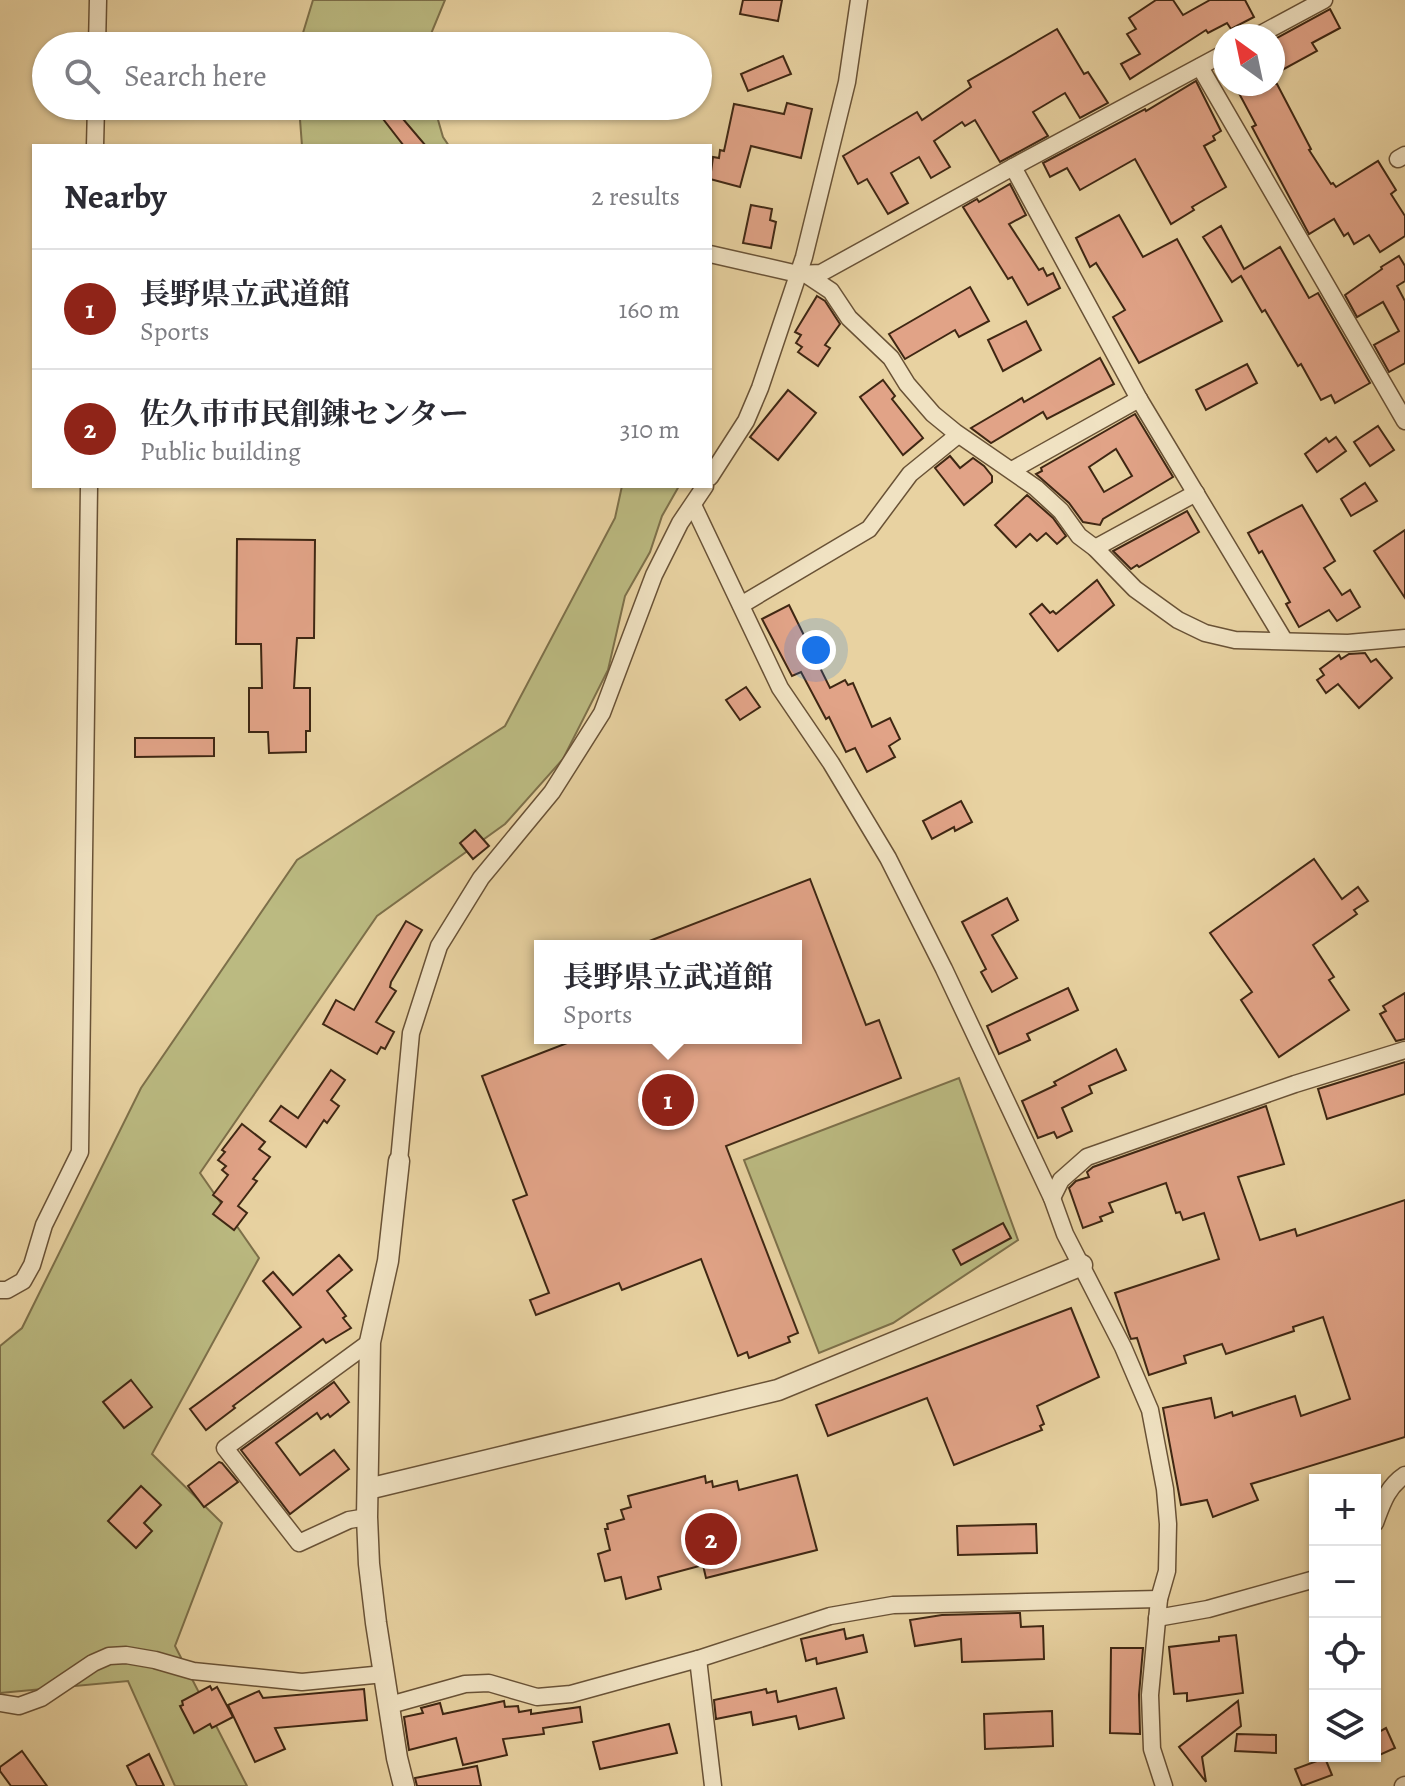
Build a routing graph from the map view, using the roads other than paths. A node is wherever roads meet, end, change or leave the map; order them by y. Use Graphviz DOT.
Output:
graph roads {
  1 [pos="98,0"];
  2 [pos="859,0"];
  3 [pos="1324,0"];
  4 [pos="1279,24"];
  5 [pos="97,32"];
  6 [pos="1213,60"];
  7 [pos="1200,67"];
  8 [pos="96,120"];
  9 [pos="95,144"];
  10 [pos="1013,167"];
  11 [pos="712,254"];
  12 [pos="803,274"];
  13 [pos="1139,399"];
  14 [pos="1405,421"];
  15 [pos="958,435"];
  16 [pos="1012,470"];
  17 [pos="712,474"];
  18 [pos="89,488"];
  19 [pos="704,488"];
  20 [pos="1196,493"];
  21 [pos="693,505"];
  22 [pos="1095,548"];
  23 [pos="741,605"];
  24 [pos="1405,638"];
  25 [pos="1284,640"];
  26 [pos="1405,1050"];
  27 [pos="399,1161"];
  28 [pos="1052,1198"];
  29 [pos="1082,1265"];
  30 [pos="0,1290"];
  31 [pos="370,1342"];
  32 [pos="1405,1475"];
  33 [pos="368,1489"];
  34 [pos="1381,1507"];
  35 [pos="367,1517"];
  36 [pos="1309,1581"];
  37 [pos="1159,1599"];
  38 [pos="1157,1618"];
  39 [pos="698,1659"];
  40 [pos="384,1674"];
  41 [pos="0,1703"];
  42 [pos="390,1705"];
  43 [pos="404,1786"];
  44 [pos="713,1786"];
  45 [pos="1164,1786"];
  1 -- 5 [label="street"];
  2 -- 12 [label="street"];
  3 -- 4 [label="street"];
  6 -- 7 [label="street"];
  7 -- 10 [label="street"];
  7 -- 14 [label="street"];
  8 -- 9 [label="street"];
  10 -- 12 [label="street"];
  10 -- 13 [label="street"];
  11 -- 12 [label="street"];
  12 -- 15 [label="street"];
  12 -- 17 [label="street"];
  13 -- 16 [label="street"];
  13 -- 20 [label="street"];
  15 -- 16 [label="street"];
  15 -- 23 [label="street"];
  16 -- 22 [label="street"];
  18 -- 30 [label="street"];
  19 -- 21 [label="street"];
  20 -- 22 [label="street"];
  20 -- 25 [label="street"];
  21 -- 23 [label="street"];
  21 -- 27 [label="street"];
  22 -- 25 [label="street"];
  23 -- 28 [label="street"];
  24 -- 25 [label="street"];
  26 -- 28 [label="street"];
  27 -- 31 [label="street"];
  28 -- 29 [label="street"];
  29 -- 33 [label="street"];
  29 -- 37 [label="street"];
  31 -- 33 [label="street"];
  31 -- 35 [label="street"];
  32 -- 34 [label="street"];
  33 -- 35 [label="street"];
  35 -- 40 [label="street"];
  36 -- 38 [label="street"];
  37 -- 38 [label="street"];
  37 -- 39 [label="street"];
  38 -- 45 [label="street"];
  39 -- 42 [label="street"];
  39 -- 44 [label="street"];
  40 -- 41 [label="street"];
  40 -- 42 [label="street"];
  42 -- 43 [label="street"];
}
